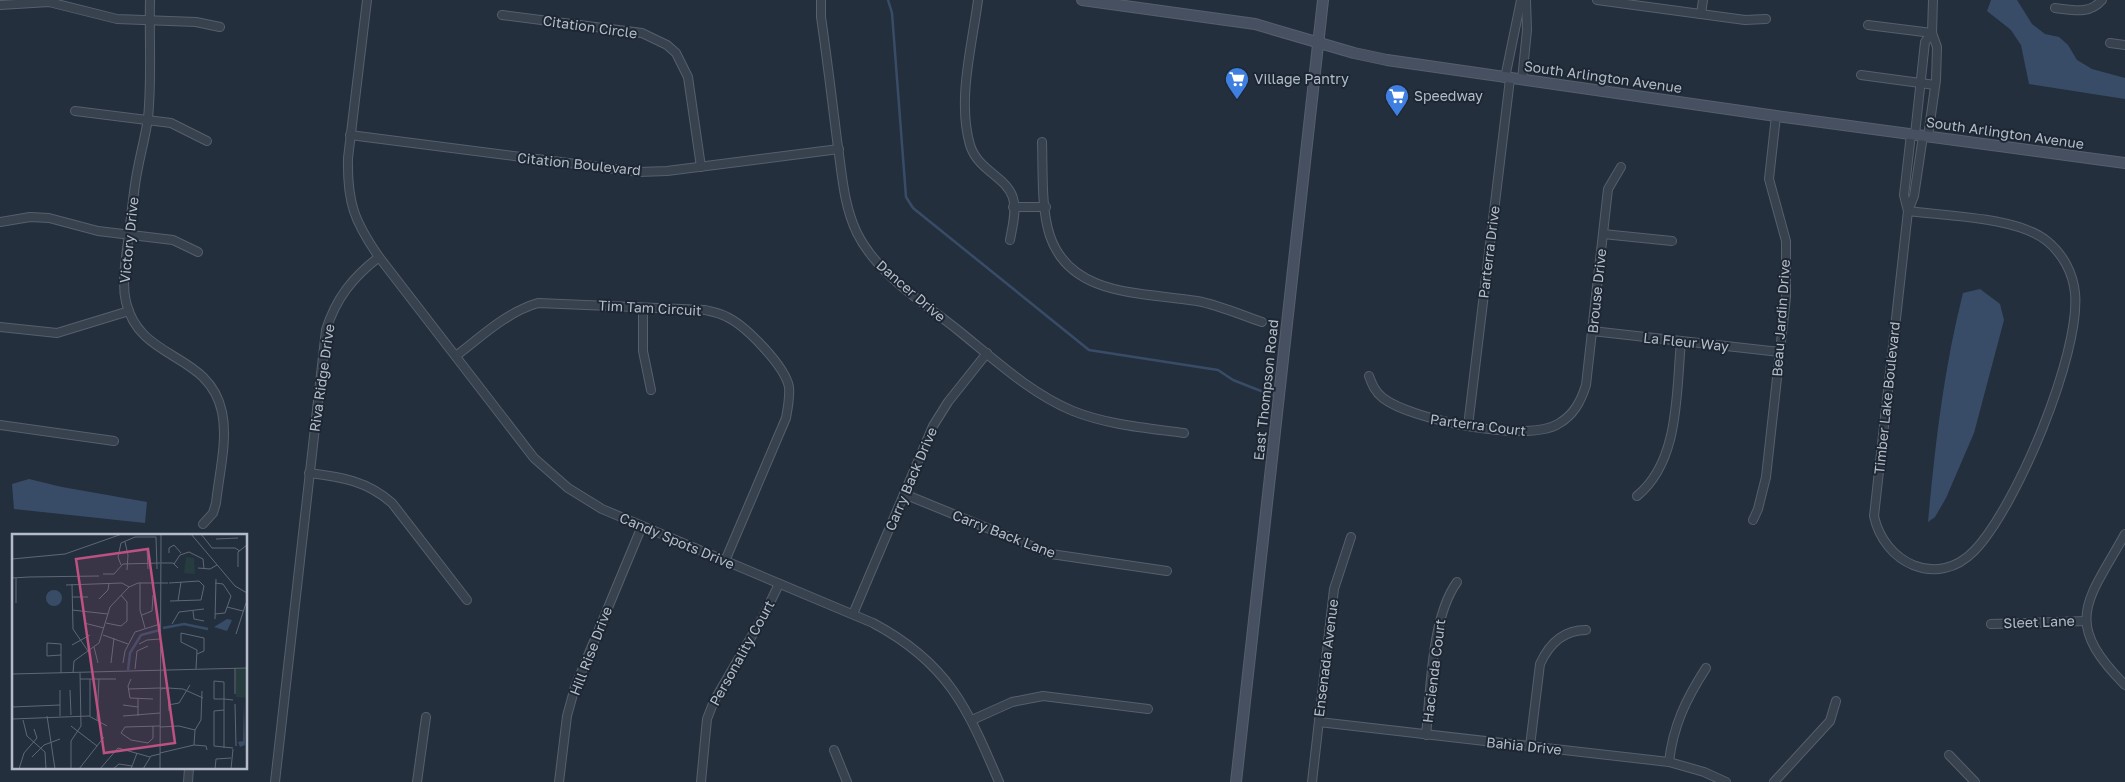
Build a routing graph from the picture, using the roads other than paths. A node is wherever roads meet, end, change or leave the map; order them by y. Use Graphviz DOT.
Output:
graph roads {
  1 [pos="150,0"];
  2 [pos="367,0"];
  3 [pos="821,0"];
  4 [pos="978,0"];
  5 [pos="1082,0"];
  6 [pos="1323,0"];
  7 [pos="1521,0"];
  8 [pos="1526,0"];
  9 [pos="1597,0"];
  10 [pos="1703,0"];
  11 [pos="1933,0"];
  12 [pos="2102,0"];
  13 [pos="0,5"];
  14 [pos="2055,8"];
  15 [pos="1701,14"];
  16 [pos="502,15"];
  17 [pos="1766,19"];
  18 [pos="149,21"];
  19 [pos="1868,25"];
  20 [pos="220,27"];
  21 [pos="1932,33"];
  22 [pos="1319,43"];
  23 [pos="2110,43"];
  24 [pos="2125,45"];
  25 [pos="1861,75"];
  26 [pos="1508,78"];
  27 [pos="1522,80"];
  28 [pos="1922,83"];
  29 [pos="1935,85"];
  30 [pos="75,111"];
  31 [pos="1776,116"];
  32 [pos="147,120"];
  33 [pos="350,135"];
  34 [pos="1919,135"];
  35 [pos="207,140"];
  36 [pos="1042,142"];
  37 [pos="839,149"];
  38 [pos="2125,162"];
  39 [pos="701,167"];
  40 [pos="1621,167"];
  41 [pos="1014,207"];
  42 [pos="1046,207"];
  43 [pos="1908,211"];
  44 [pos="0,222"];
  45 [pos="1603,234"];
  46 [pos="129,235"];
  47 [pos="1010,240"];
  48 [pos="1672,241"];
  49 [pos="198,252"];
  50 [pos="380,257"];
  51 [pos="643,308"];
  52 [pos="129,311"];
  53 [pos="1262,322"];
  54 [pos="0,327"];
  55 [pos="1592,331"];
  56 [pos="1681,342"];
  57 [pos="1780,352"];
  58 [pos="986,353"];
  59 [pos="457,356"];
  60 [pos="1369,376"];
  61 [pos="651,390"];
  62 [pos="1571,414"];
  63 [pos="0,425"];
  64 [pos="1468,426"];
  65 [pos="1184,433"];
  66 [pos="114,441"];
  67 [pos="310,473"];
  68 [pos="904,494"];
  69 [pos="1637,496"];
  70 [pos="1753,520"];
  71 [pos="203,524"];
  72 [pos="642,526"];
  73 [pos="2125,534"];
  74 [pos="1351,537"];
  75 [pos="725,561"];
  76 [pos="1167,570"];
  77 [pos="1457,582"];
  78 [pos="779,584"];
  79 [pos="467,600"];
  80 [pos="853,614"];
  81 [pos="2086,621"];
  82 [pos="1991,624"];
  83 [pos="1586,630"];
  84 [pos="1706,668"];
  85 [pos="2125,685"];
  86 [pos="1836,701"];
  87 [pos="1148,708"];
  88 [pos="426,716"];
  89 [pos="972,720"];
  90 [pos="1319,722"];
  91 [pos="1426,735"];
  92 [pos="1530,746"];
  93 [pos="834,750"];
  94 [pos="1950,756"];
  95 [pos="1669,762"];
  96 [pos="275,782"];
  97 [pos="417,782"];
  98 [pos="559,782"];
  99 [pos="701,782"];
  100 [pos="847,782"];
  101 [pos="999,782"];
  102 [pos="1236,782"];
  103 [pos="1312,782"];
  104 [pos="1726,782"];
  105 [pos="1774,782"];
  106 [pos="1975,782"];
  1 -- 18 [label="street, Victory Drive"];
  2 -- 33 [label="street"];
  3 -- 37 [label="street, Dancer Drive"];
  4 -- 41 [label="street"];
  5 -- 22 [label="main road, South Arlington Avenue"];
  6 -- 22 [label="main road, East Thompson Road"];
  7 -- 26 [label="street, Parterra Drive"];
  8 -- 27 [label="street"];
  9 -- 15 [label="street"];
  10 -- 15 [label="street"];
  11 -- 21 [label="street"];
  12 -- 14 [label="street"];
  13 -- 18 [label="street"];
  15 -- 17 [label="street"];
  16 -- 39 [label="street, Citation Circle"];
  18 -- 20 [label="street"];
  18 -- 32 [label="street, Victory Drive"];
  19 -- 21 [label="street"];
  21 -- 28 [label="street, Timber Lake Boulevard"];
  21 -- 29 [label="street, Timber Lake Boulevard"];
  22 -- 26 [label="main road, South Arlington Avenue"];
  22 -- 102 [label="main road, East Thompson Road"];
  23 -- 24 [label="street"];
  25 -- 28 [label="street"];
  26 -- 27 [label="main road, South Arlington Avenue"];
  26 -- 64 [label="street, Parterra Drive"];
  27 -- 31 [label="main road, South Arlington Avenue"];
  28 -- 29 [label="street"];
  28 -- 34 [label="street, Timber Lake Boulevard"];
  29 -- 34 [label="street, Timber Lake Boulevard"];
  30 -- 32 [label="street"];
  31 -- 34 [label="main road, South Arlington Avenue"];
  31 -- 57 [label="street, Beau Jardin Drive"];
  32 -- 35 [label="street"];
  32 -- 46 [label="street, Victory Drive"];
  33 -- 39 [label="street, Citation Boulevard"];
  33 -- 50 [label="street"];
  34 -- 38 [label="main road, South Arlington Avenue"];
  34 -- 43 [label="street, Timber Lake Boulevard"];
  34 -- 43 [label="street, Timber Lake Boulevard"];
  36 -- 42 [label="street"];
  37 -- 39 [label="street, Citation Boulevard"];
  37 -- 58 [label="street, Dancer Drive"];
  40 -- 45 [label="street, Brouse Drive"];
  41 -- 42 [label="street"];
  41 -- 47 [label="street"];
  42 -- 53 [label="street"];
  43 -- 43 [label="street, Timber Lake Boulevard"];
  44 -- 46 [label="street"];
  45 -- 48 [label="street"];
  45 -- 55 [label="street, Brouse Drive"];
  46 -- 49 [label="street"];
  46 -- 52 [label="street, Victory Drive"];
  50 -- 59 [label="street, Candy Spots Drive"];
  50 -- 67 [label="street, Riva Ridge Drive"];
  51 -- 59 [label="street, Tim Tam Circuit"];
  51 -- 61 [label="street"];
  51 -- 75 [label="street, Tim Tam Circuit"];
  52 -- 54 [label="street"];
  52 -- 71 [label="street, Victory Drive"];
  55 -- 56 [label="street, La Fleur Way"];
  55 -- 62 [label="street, Brouse Drive"];
  56 -- 57 [label="street, La Fleur Way"];
  56 -- 69 [label="street"];
  57 -- 70 [label="street, Beau Jardin Drive"];
  58 -- 65 [label="street, Dancer Drive"];
  58 -- 68 [label="street, Carry Back Drive"];
  59 -- 72 [label="street, Candy Spots Drive"];
  60 -- 64 [label="street, Parterra Court"];
  62 -- 64 [label="street, Parterra Court"];
  63 -- 66 [label="street"];
  67 -- 79 [label="street"];
  67 -- 96 [label="street, Riva Ridge Drive"];
  68 -- 76 [label="street, Carry Back Lane"];
  68 -- 80 [label="street, Carry Back Drive"];
  72 -- 75 [label="street, Candy Spots Drive"];
  72 -- 98 [label="street, Hill Rise Drive"];
  73 -- 81 [label="street"];
  74 -- 90 [label="street, Ensenada Avenue"];
  75 -- 78 [label="street, Candy Spots Drive"];
  77 -- 91 [label="street, Hacienda Court"];
  78 -- 80 [label="street, Candy Spots Drive"];
  78 -- 99 [label="street, Personality Court"];
  80 -- 89 [label="street, Candy Spots Drive"];
  81 -- 82 [label="street, Sleet Lane"];
  81 -- 85 [label="street"];
  83 -- 92 [label="street"];
  84 -- 95 [label="street"];
  86 -- 105 [label="street"];
  87 -- 89 [label="street"];
  88 -- 97 [label="street"];
  89 -- 101 [label="street, Candy Spots Drive"];
  90 -- 91 [label="street, Bahia Drive"];
  90 -- 103 [label="street, Ensenada Avenue"];
  91 -- 92 [label="street, Bahia Drive"];
  92 -- 95 [label="street, Bahia Drive"];
  93 -- 100 [label="street"];
  94 -- 106 [label="street"];
  95 -- 104 [label="street, Bahia Drive"];
}
